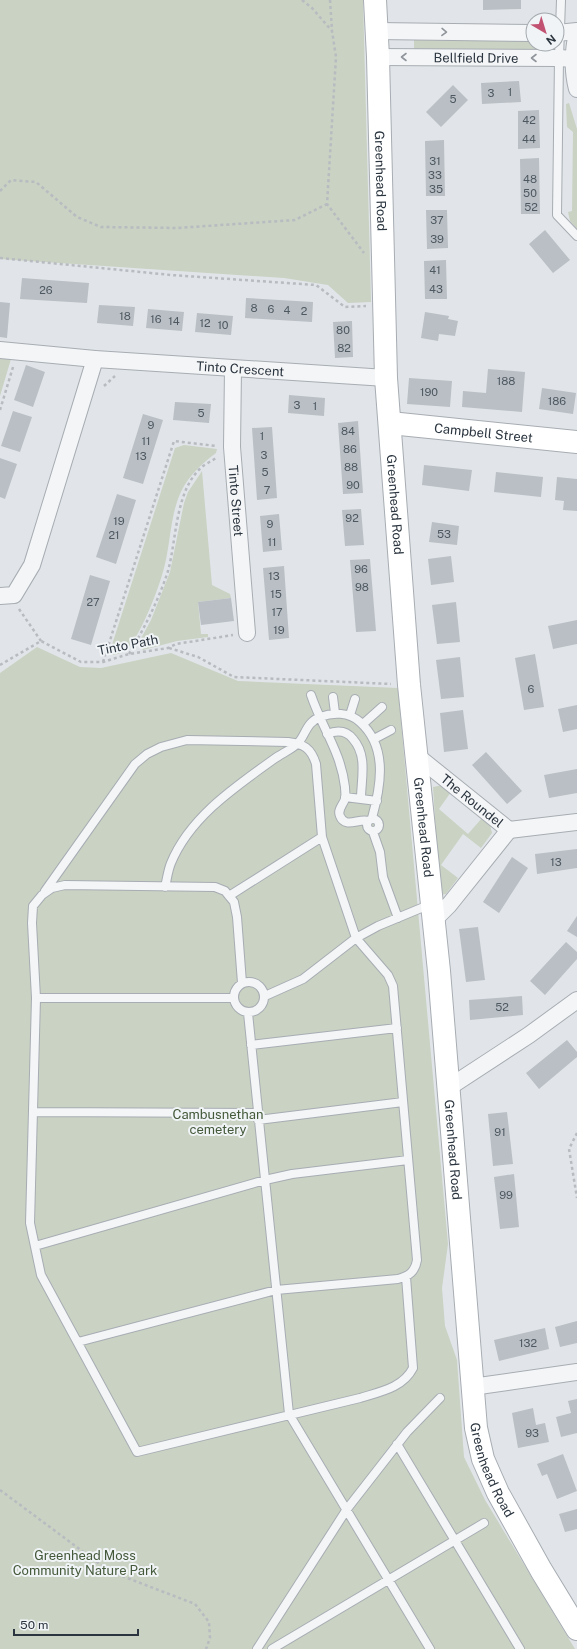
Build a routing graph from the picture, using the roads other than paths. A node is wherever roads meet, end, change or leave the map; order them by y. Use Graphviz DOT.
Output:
graph roads {
  1 [pos="375,0"];
  2 [pos="561,0"];
  3 [pos="560,12"];
  4 [pos="377,31"];
  5 [pos="577,32"];
  6 [pos="525,33"];
  7 [pos="565,33"];
  8 [pos="564,52"];
  9 [pos="378,57"];
  10 [pos="566,59"];
  11 [pos="577,89"];
  12 [pos="577,236"];
  13 [pos="0,350"];
  14 [pos="95,359"];
  15 [pos="233,369"];
  16 [pos="386,378"];
  17 [pos="390,423"];
  18 [pos="577,442"];
  19 [pos="7,596"];
  20 [pos="247,633"];
  21 [pos="311,696"];
  22 [pos="333,697"];
  23 [pos="355,699"];
  24 [pos="382,707"];
  25 [pos="335,713"];
  26 [pos="350,715"];
  27 [pos="318,717"];
  28 [pos="363,724"];
  29 [pos="391,730"];
  30 [pos="327,734"];
  31 [pos="374,739"];
  32 [pos="298,744"];
  33 [pos="417,756"];
  34 [pos="345,798"];
  35 [pos="361,799"];
  36 [pos="376,801"];
  37 [pos="370,820"];
  38 [pos="577,822"];
  39 [pos="509,830"];
  40 [pos="322,837"];
  41 [pos="165,887"];
  42 [pos="42,895"];
  43 [pos="229,896"];
  44 [pos="433,912"];
  45 [pos="398,918"];
  46 [pos="356,938"];
  47 [pos="242,983"];
  48 [pos="265,996"];
  49 [pos="36,998"];
  50 [pos="234,998"];
  51 [pos="577,1000"];
  52 [pos="248,1013"];
  53 [pos="397,1028"];
  54 [pos="251,1045"];
  55 [pos="448,1088"];
  56 [pos="403,1102"];
  57 [pos="33,1112"];
  58 [pos="258,1116"];
  59 [pos="408,1160"];
  60 [pos="264,1180"];
  61 [pos="35,1246"];
  62 [pos="406,1277"];
  63 [pos="276,1290"];
  64 [pos="78,1342"];
  65 [pos="577,1372"];
  66 [pos="472,1388"];
  67 [pos="440,1398"];
  68 [pos="289,1414"];
  69 [pos="398,1444"];
  70 [pos="347,1509"];
  71 [pos="484,1523"];
  72 [pos="455,1540"];
  73 [pos="388,1579"];
  74 [pos="577,1629"];
  75 [pos="257,1649"];
  76 [pos="272,1649"];
  77 [pos="430,1649"];
  78 [pos="520,1649"];
  1 -- 4 [label="street, Greenhead Road"];
  2 -- 3 [label="lane"];
  4 -- 6 [label="street, Bellfield Drive, one-way"];
  4 -- 9 [label="street, Greenhead Road"];
  5 -- 7 [label="street"];
  5 -- 10 [label="street"];
  8 -- 10 [label="lane"];
  10 -- 9 [label="street, Bellfield Drive, one-way"];
  9 -- 16 [label="street, Greenhead Road"];
  10 -- 11 [label="street"];
  10 -- 12 [label="lane"];
  13 -- 14 [label="street, Tinto Crescent"];
  14 -- 15 [label="street, Tinto Crescent"];
  14 -- 19 [label="street"];
  15 -- 16 [label="street, Tinto Crescent"];
  15 -- 20 [label="street, Tinto Street"];
  16 -- 17 [label="street, Greenhead Road"];
  17 -- 18 [label="street, Campbell Street"];
  17 -- 33 [label="street, Greenhead Road"];
  21 -- 27 [label="lane"];
  22 -- 25 [label="lane"];
  23 -- 26 [label="lane"];
  24 -- 28 [label="lane"];
  25 -- 26 [label="lane"];
  25 -- 27 [label="lane"];
  26 -- 28 [label="lane"];
  27 -- 30 [label="lane"];
  27 -- 32 [label="lane"];
  28 -- 31 [label="lane"];
  29 -- 31 [label="lane"];
  30 -- 34 [label="lane"];
  30 -- 35 [label="lane"];
  31 -- 36 [label="lane"];
  32 -- 40 [label="lane"];
  32 -- 41 [label="lane"];
  32 -- 42 [label="lane"];
  33 -- 39 [label="street, The Roundel"];
  33 -- 44 [label="street, Greenhead Road"];
  34 -- 35 [label="lane"];
  34 -- 37 [label="lane"];
  35 -- 36 [label="lane"];
  36 -- 37 [label="lane"];
  37 -- 45 [label="lane"];
  38 -- 39 [label="street, The Roundel"];
  39 -- 44 [label="street, The Roundel"];
  40 -- 43 [label="lane"];
  40 -- 46 [label="lane"];
  41 -- 42 [label="lane"];
  41 -- 43 [label="lane"];
  42 -- 49 [label="lane"];
  43 -- 47 [label="lane"];
  44 -- 45 [label="lane"];
  44 -- 55 [label="street, Greenhead Road"];
  45 -- 46 [label="lane"];
  46 -- 48 [label="lane"];
  46 -- 53 [label="lane"];
  47 -- 48 [label="lane"];
  47 -- 50 [label="lane"];
  48 -- 52 [label="lane"];
  49 -- 50 [label="lane"];
  49 -- 57 [label="lane"];
  50 -- 52 [label="lane"];
  51 -- 55 [label="street"];
  52 -- 54 [label="lane"];
  53 -- 54 [label="lane"];
  53 -- 56 [label="lane"];
  54 -- 58 [label="lane"];
  55 -- 66 [label="street, Greenhead Road"];
  56 -- 58 [label="lane"];
  56 -- 59 [label="lane"];
  57 -- 58 [label="lane"];
  57 -- 61 [label="lane"];
  58 -- 60 [label="lane"];
  59 -- 60 [label="lane"];
  59 -- 62 [label="lane"];
  60 -- 61 [label="lane"];
  60 -- 63 [label="lane"];
  61 -- 64 [label="lane"];
  62 -- 63 [label="lane"];
  62 -- 68 [label="lane"];
  63 -- 64 [label="lane"];
  63 -- 68 [label="lane"];
  64 -- 68 [label="lane"];
  65 -- 66 [label="street"];
  66 -- 74 [label="street, Greenhead Road"];
  67 -- 69 [label="lane"];
  68 -- 70 [label="lane"];
  69 -- 70 [label="lane"];
  69 -- 72 [label="lane"];
  70 -- 73 [label="lane"];
  70 -- 75 [label="lane"];
  71 -- 72 [label="lane"];
  72 -- 73 [label="lane"];
  72 -- 78 [label="lane"];
  73 -- 76 [label="lane"];
  73 -- 77 [label="lane"];
}
